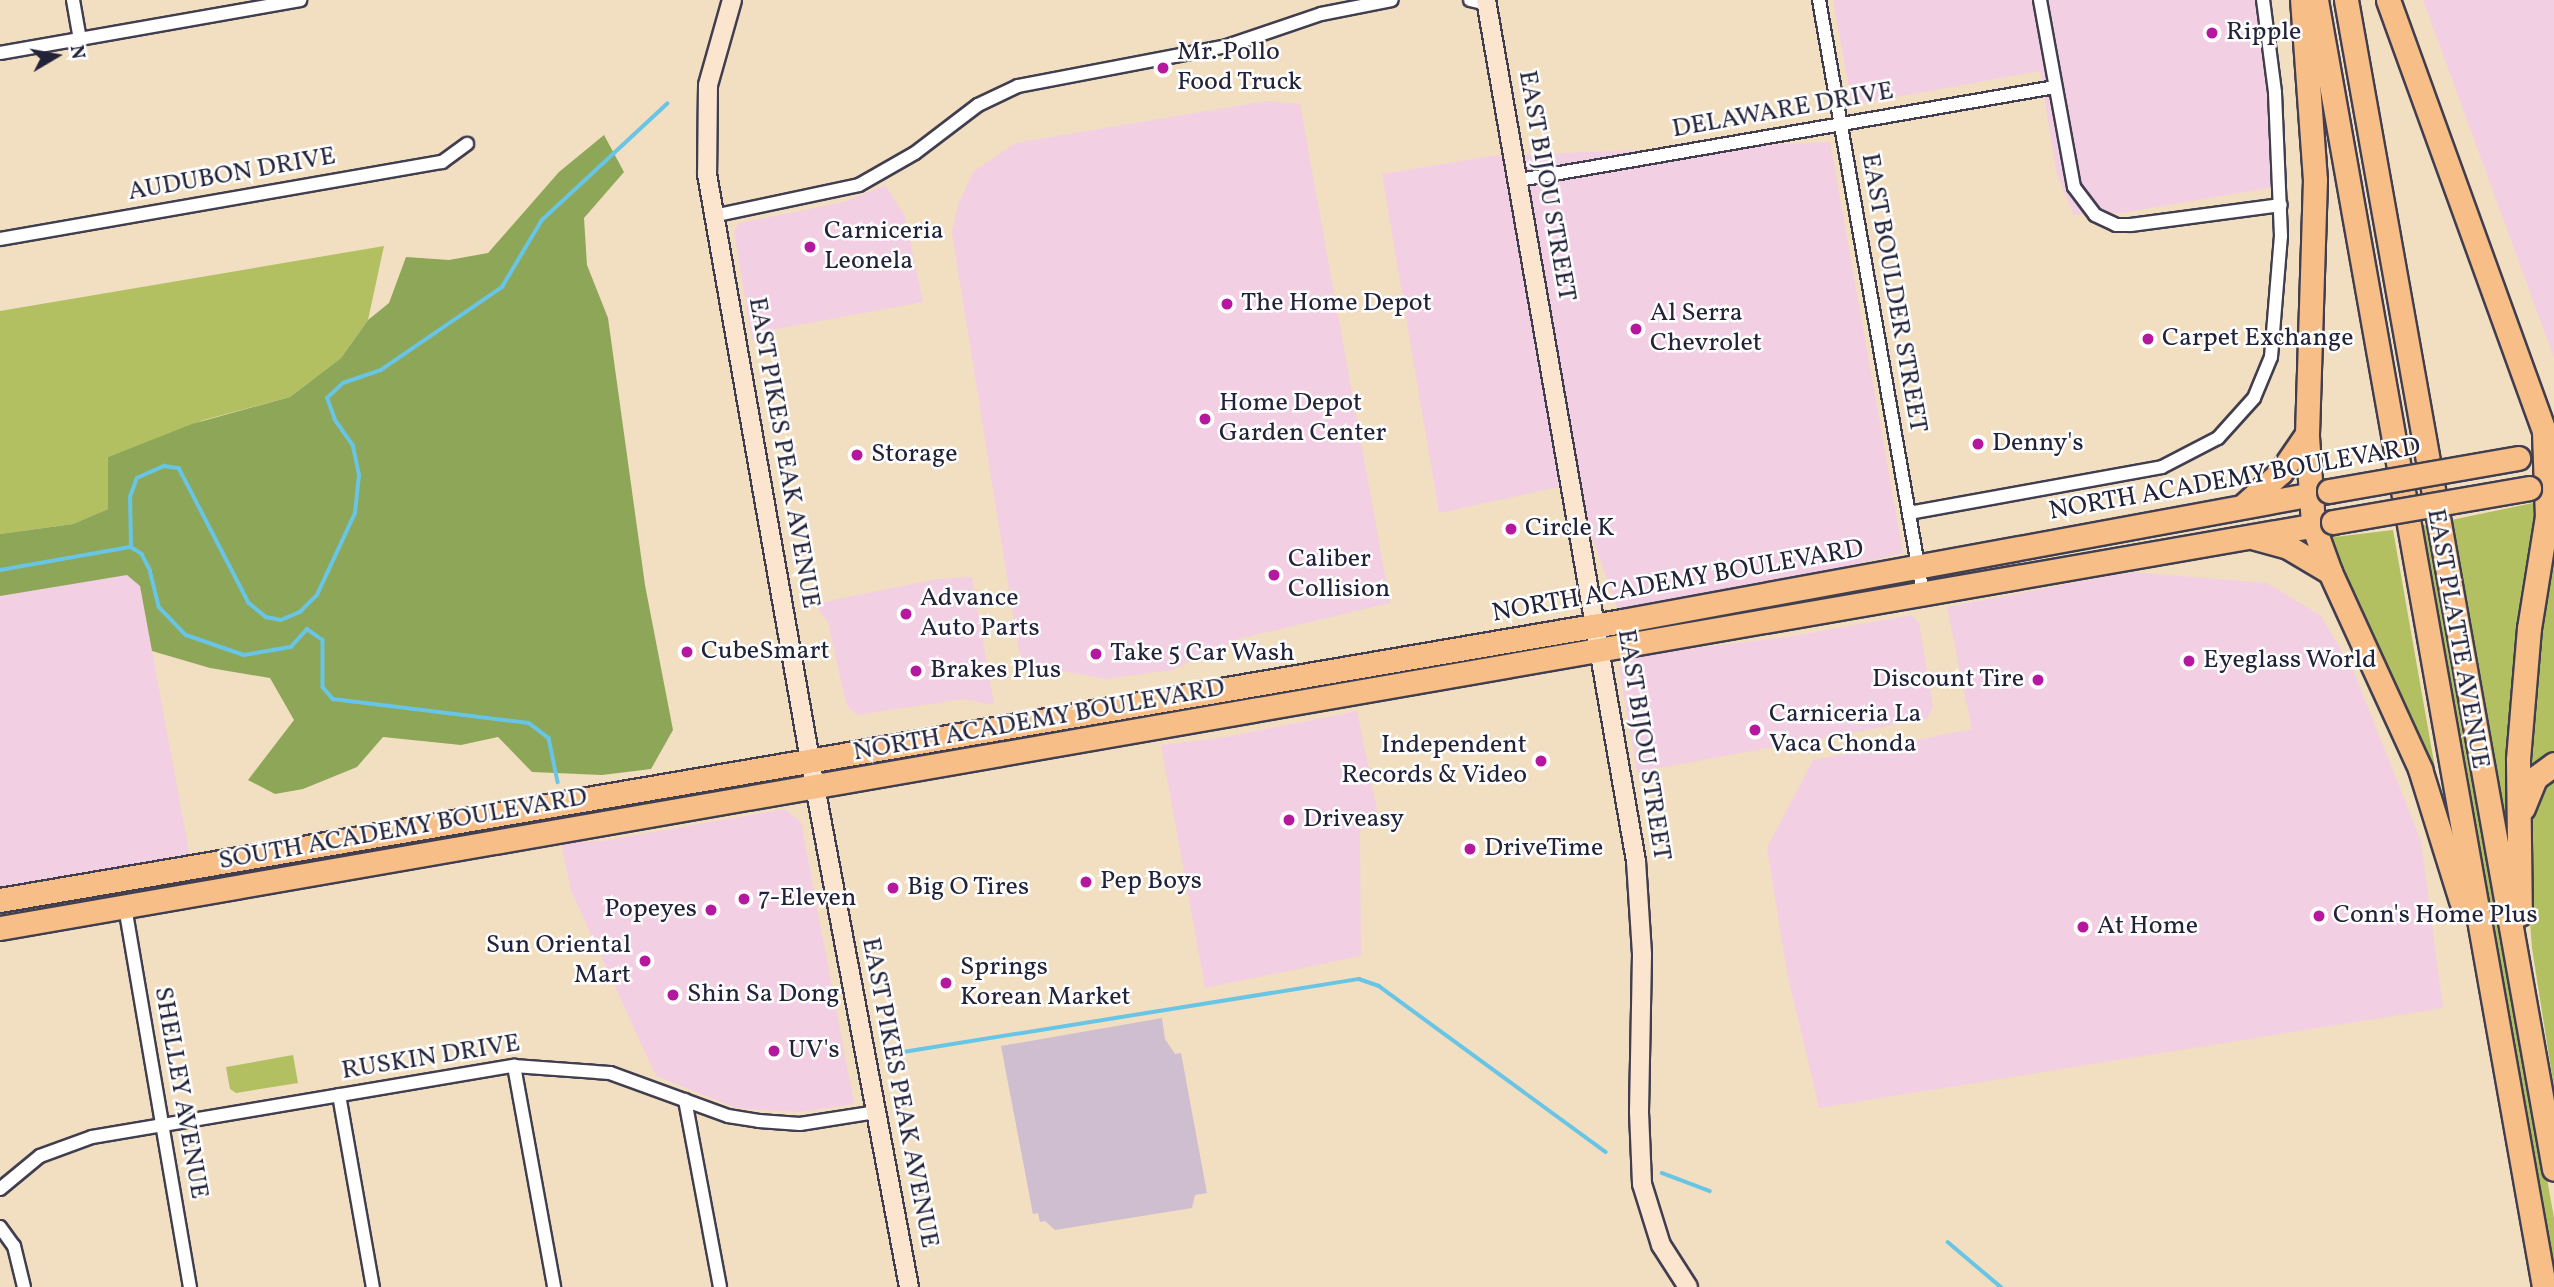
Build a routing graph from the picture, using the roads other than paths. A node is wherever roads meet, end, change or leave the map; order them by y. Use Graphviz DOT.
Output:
graph roads {
  1 [pos="73,0"];
  2 [pos="300,0"];
  3 [pos="732,0"];
  4 [pos="1392,0"];
  5 [pos="1819,0"];
  6 [pos="2040,0"];
  7 [pos="2263,0"];
  8 [pos="2302,0"];
  9 [pos="2316,0"];
  10 [pos="2346,0"];
  11 [pos="2388,0"];
  12 [pos="1481,1"];
  13 [pos="244,5"];
  14 [pos="80,38"];
  15 [pos="0,52"];
  16 [pos="2055,87"];
  17 [pos="1841,124"];
  18 [pos="467,144"];
  19 [pos="1519,180"];
  20 [pos="2281,205"];
  21 [pos="713,216"];
  22 [pos="0,239"];
  23 [pos="2528,377"];
  24 [pos="2554,404"];
  25 [pos="2307,434"];
  26 [pos="2550,452"];
  27 [pos="2544,485"];
  28 [pos="2319,492"];
  29 [pos="2243,506"];
  30 [pos="1909,513"];
  31 [pos="2323,523"];
  32 [pos="2248,536"];
  33 [pos="2549,537"];
  34 [pos="1919,567"];
  35 [pos="2330,572"];
  36 [pos="1923,594"];
  37 [pos="1597,625"];
  38 [pos="1602,652"];
  39 [pos="810,760"];
  40 [pos="2554,764"];
  41 [pos="815,787"];
  42 [pos="2518,831"];
  43 [pos="0,900"];
  44 [pos="125,907"];
  45 [pos="0,928"];
  46 [pos="2488,982"];
  47 [pos="2524,998"];
  48 [pos="514,1066"];
  49 [pos="339,1095"];
  50 [pos="685,1100"];
  51 [pos="877,1112"];
  52 [pos="163,1125"];
  53 [pos="2554,1169"];
  54 [pos="0,1189"];
  55 [pos="0,1227"];
  56 [pos="24,1287"];
  57 [pos="190,1287"];
  58 [pos="373,1287"];
  59 [pos="554,1287"];
  60 [pos="720,1287"];
  61 [pos="909,1287"];
  62 [pos="1688,1287"];
  63 [pos="2544,1287"];
  1 -- 14 [label="street"];
  2 -- 13 [label="street"];
  3 -- 21 [label="main road, EAST PIKES PEAK AVENUE"];
  4 -- 21 [label="street"];
  5 -- 17 [label="street, EAST BOULDER STREET"];
  6 -- 16 [label="street"];
  7 -- 20 [label="street"];
  8 -- 25 [label="highway"];
  9 -- 46 [label="highway, EAST PLATTE AVENUE"];
  10 -- 47 [label="highway, EAST PLATTE AVENUE"];
  11 -- 23 [label="highway"];
  12 -- 19 [label="main road, EAST BIJOU STREET"];
  13 -- 14 [label="street"];
  14 -- 15 [label="street"];
  16 -- 17 [label="street, DELAWARE DRIVE"];
  16 -- 20 [label="street"];
  17 -- 19 [label="street, DELAWARE DRIVE"];
  17 -- 30 [label="street, EAST BOULDER STREET"];
  18 -- 22 [label="street, AUDUBON DRIVE"];
  19 -- 37 [label="main road, EAST BIJOU STREET"];
  20 -- 30 [label="street"];
  21 -- 39 [label="main road, EAST PIKES PEAK AVENUE"];
  23 -- 24 [label="highway"];
  23 -- 26 [label="highway"];
  25 -- 28 [label="highway"];
  25 -- 29 [label="highway"];
  26 -- 27 [label="highway"];
  26 -- 28 [label="highway, NORTH ACADEMY BOULEVARD, bridge"];
  27 -- 31 [label="highway, NORTH ACADEMY BOULEVARD, bridge"];
  27 -- 33 [label="highway"];
  28 -- 29 [label="highway, NORTH ACADEMY BOULEVARD"];
  28 -- 31 [label="highway"];
  29 -- 34 [label="highway, NORTH ACADEMY BOULEVARD"];
  30 -- 34 [label="street, EAST BOULDER STREET"];
  31 -- 32 [label="highway, NORTH ACADEMY BOULEVARD"];
  31 -- 35 [label="highway"];
  32 -- 35 [label="highway"];
  32 -- 36 [label="highway, NORTH ACADEMY BOULEVARD"];
  33 -- 42 [label="highway"];
  34 -- 36 [label="street, EAST BOULDER STREET"];
  34 -- 37 [label="highway, NORTH ACADEMY BOULEVARD"];
  35 -- 46 [label="highway"];
  36 -- 38 [label="highway, NORTH ACADEMY BOULEVARD"];
  37 -- 38 [label="main road, EAST BIJOU STREET"];
  37 -- 39 [label="highway, NORTH ACADEMY BOULEVARD"];
  38 -- 41 [label="highway, NORTH ACADEMY BOULEVARD"];
  38 -- 62 [label="main road, EAST BIJOU STREET"];
  39 -- 41 [label="main road, EAST PIKES PEAK AVENUE"];
  39 -- 43 [label="highway, SOUTH ACADEMY BOULEVARD"];
  40 -- 42 [label="highway"];
  41 -- 44 [label="highway, SOUTH ACADEMY BOULEVARD"];
  41 -- 51 [label="main road, EAST PIKES PEAK AVENUE"];
  42 -- 47 [label="highway"];
  44 -- 45 [label="highway, SOUTH ACADEMY BOULEVARD"];
  44 -- 52 [label="street, SHELLEY AVENUE"];
  46 -- 63 [label="highway, EAST PLATTE AVENUE"];
  47 -- 53 [label="highway, EAST PLATTE AVENUE"];
  48 -- 49 [label="street, RUSKIN DRIVE"];
  48 -- 50 [label="street, RUSKIN DRIVE"];
  48 -- 59 [label="street"];
  49 -- 52 [label="street, RUSKIN DRIVE"];
  49 -- 58 [label="street"];
  50 -- 51 [label="street, RUSKIN DRIVE"];
  50 -- 60 [label="street"];
  51 -- 61 [label="main road, EAST PIKES PEAK AVENUE"];
  52 -- 54 [label="street, RUSKIN DRIVE"];
  52 -- 57 [label="street, SHELLEY AVENUE"];
  55 -- 56 [label="street"];
}
